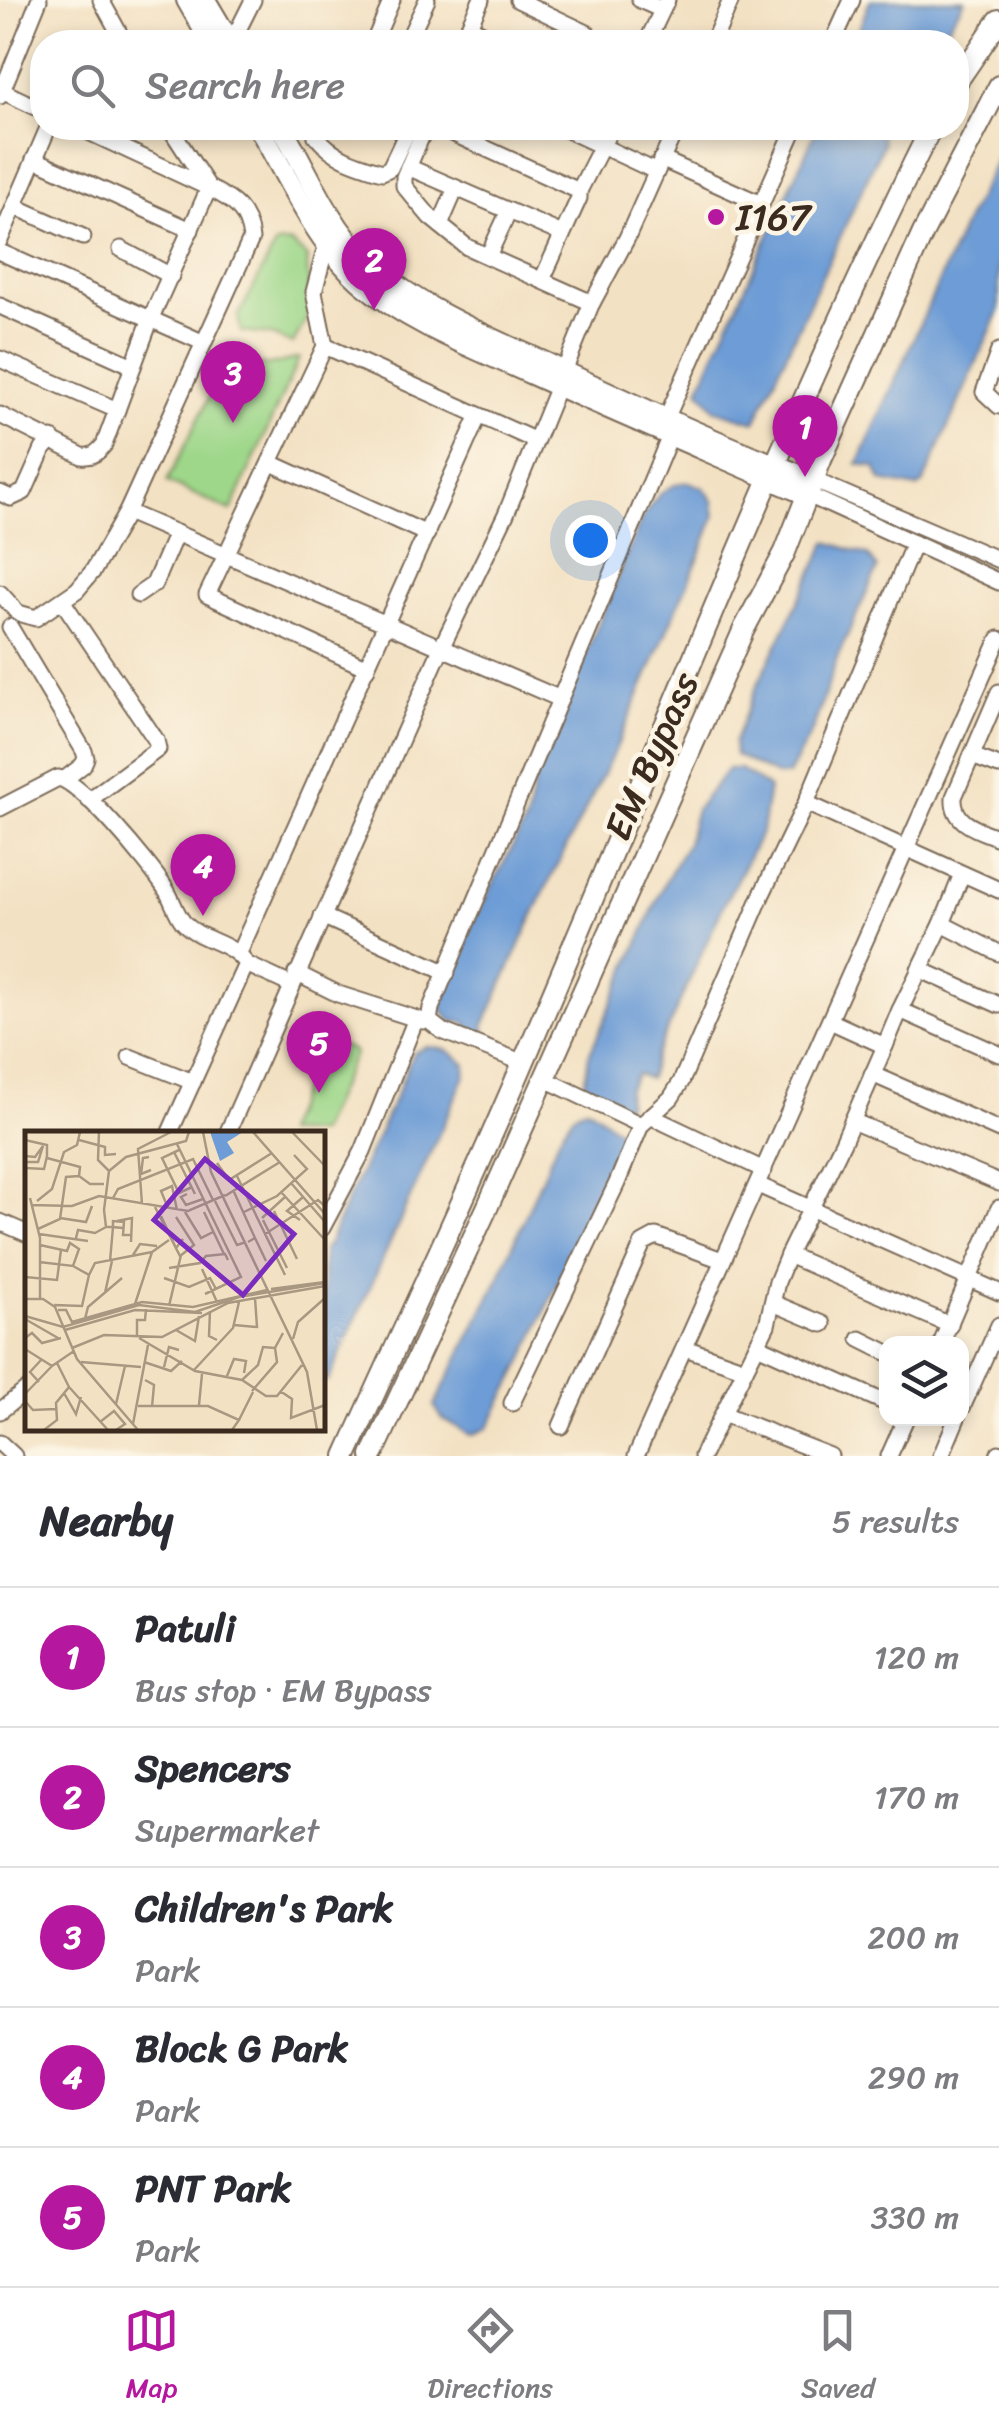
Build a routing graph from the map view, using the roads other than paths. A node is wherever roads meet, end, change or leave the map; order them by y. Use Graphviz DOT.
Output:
graph roads {
  1 [pos="40,0"];
  2 [pos="101,0"];
  3 [pos="187,0"];
  4 [pos="206,0"];
  5 [pos="253,0"];
  6 [pos="392,0"];
  7 [pos="427,0"];
  8 [pos="482,0"];
  9 [pos="518,0"];
  10 [pos="640,0"];
  11 [pos="852,0"];
  12 [pos="726,2"];
  13 [pos="664,5"];
  14 [pos="999,20"];
  15 [pos="469,26"];
  16 [pos="117,30"];
  17 [pos="204,30"];
  18 [pos="224,30"];
  19 [pos="237,30"];
  20 [pos="382,30"];
  21 [pos="413,30"];
  22 [pos="467,30"];
  23 [pos="476,30"];
  24 [pos="581,30"];
  25 [pos="653,30"];
  26 [pos="717,30"];
  27 [pos="838,30"];
  28 [pos="0,50"];
  29 [pos="16,57"];
  30 [pos="969,64"];
  31 [pos="999,86"];
  32 [pos="1,94"];
  33 [pos="30,105"];
  34 [pos="43,140"];
  35 [pos="106,140"];
  36 [pos="178,140"];
  37 [pos="282,140"];
  38 [pos="283,140"];
  39 [pos="320,140"];
  40 [pos="403,140"];
  41 [pos="420,140"];
  42 [pos="467,140"];
  43 [pos="590,140"];
  44 [pos="606,140"];
  45 [pos="670,140"];
  46 [pos="790,140"];
  47 [pos="925,140"];
  48 [pos="604,146"];
  49 [pos="34,159"];
  50 [pos="658,165"];
  51 [pos="408,167"];
  52 [pos="209,188"];
  53 [pos="456,188"];
  54 [pos="579,191"];
  55 [pos="761,204"];
  56 [pos="16,207"];
  57 [pos="509,211"];
  58 [pos="440,225"];
  59 [pos="190,230"];
  60 [pos="562,234"];
  61 [pos="84,237"];
  62 [pos="0,240"];
  63 [pos="327,242"];
  64 [pos="121,249"];
  65 [pos="0,252"];
  66 [pos="488,256"];
  67 [pos="172,276"];
  68 [pos="542,280"];
  69 [pos="592,303"];
  70 [pos="0,306"];
  71 [pos="151,318"];
  72 [pos="202,342"];
  73 [pos="325,346"];
  74 [pos="999,351"];
  75 [pos="0,359"];
  76 [pos="133,366"];
  77 [pos="562,379"];
  78 [pos="999,406"];
  79 [pos="118,410"];
  80 [pos="0,415"];
  81 [pos="478,417"];
  82 [pos="668,428"];
  83 [pos="52,439"];
  84 [pos="534,440"];
  85 [pos="271,463"];
  86 [pos="771,471"];
  87 [pos="810,488"];
  88 [pos="0,493"];
  89 [pos="126,512"];
  90 [pos="937,532"];
  91 [pos="176,533"];
  92 [pos="427,534"];
  93 [pos="921,547"];
  94 [pos="228,553"];
  95 [pos="999,560"];
  96 [pos="999,582"];
  97 [pos="0,593"];
  98 [pos="138,596"];
  99 [pos="62,602"];
  100 [pos="27,618"];
  101 [pos="387,622"];
  102 [pos="5,630"];
  103 [pos="999,640"];
  104 [pos="443,646"];
  105 [pos="367,668"];
  106 [pos="999,692"];
  107 [pos="558,698"];
  108 [pos="972,756"];
  109 [pos="999,766"];
  110 [pos="64,779"];
  111 [pos="88,800"];
  112 [pos="806,803"];
  113 [pos="0,808"];
  114 [pos="999,838"];
  115 [pos="907,848"];
  116 [pos="962,874"];
  117 [pos="999,890"];
  118 [pos="322,916"];
  119 [pos="942,924"];
  120 [pos="999,953"];
  121 [pos="243,958"];
  122 [pos="919,970"];
  123 [pos="447,973"];
  124 [pos="294,979"];
  125 [pos="999,1005"];
  126 [pos="900,1010"];
  127 [pos="422,1021"];
  128 [pos="830,1021"];
  129 [pos="885,1046"];
  130 [pos="999,1054"];
  131 [pos="130,1057"];
  132 [pos="524,1062"];
  133 [pos="872,1074"];
  134 [pos="545,1079"];
  135 [pos="193,1082"];
  136 [pos="646,1120"];
  137 [pos="852,1121"];
  138 [pos="999,1130"];
  139 [pos="172,1131"];
  140 [pos="228,1131"];
  141 [pos="761,1178"];
  142 [pos="999,1183"];
  143 [pos="999,1208"];
  144 [pos="810,1210"];
  145 [pos="0,1222"];
  146 [pos="325,1222"];
  147 [pos="25,1233"];
  148 [pos="788,1255"];
  149 [pos="722,1260"];
  150 [pos="970,1278"];
  151 [pos="999,1292"];
  152 [pos="773,1302"];
  153 [pos="824,1324"];
  154 [pos="999,1325"];
  155 [pos="950,1326"];
  156 [pos="945,1336"];
  157 [pos="860,1339"];
  158 [pos="757,1345"];
  159 [pos="685,1348"];
  160 [pos="879,1348"];
  161 [pos="745,1369"];
  162 [pos="25,1392"];
  163 [pos="969,1392"];
  164 [pos="879,1400"];
  165 [pos="512,1403"];
  166 [pos="0,1411"];
  167 [pos="723,1414"];
  168 [pos="561,1426"];
  169 [pos="902,1426"];
  170 [pos="954,1426"];
  171 [pos="0,1443"];
  172 [pos="14,1456"];
  173 [pos="346,1456"];
  174 [pos="372,1456"];
  175 [pos="636,1456"];
  176 [pos="703,1456"];
  177 [pos="830,1456"];
  178 [pos="889,1456"];
  179 [pos="941,1456"];
  1 -- 29 [label="street"];
  2 -- 16 [label="street"];
  3 -- 17 [label="main road"];
  4 -- 18 [label="main road"];
  5 -- 19 [label="street"];
  6 -- 20 [label="street"];
  7 -- 21 [label="street"];
  8 -- 15 [label="street"];
  9 -- 24 [label="street"];
  10 -- 13 [label="street"];
  11 -- 27 [label="street"];
  12 -- 26 [label="street"];
  13 -- 25 [label="street"];
  14 -- 30 [label="main road"];
  15 -- 22 [label="street"];
  15 -- 23 [label="street"];
  28 -- 29 [label="street"];
  29 -- 32 [label="street"];
  31 -- 87 [label="main road, EM Bypass"];
  32 -- 33 [label="street"];
  34 -- 49 [label="street"];
  35 -- 52 [label="street"];
  36 -- 52 [label="street"];
  37 -- 63 [label="main road"];
  38 -- 77 [label="main road"];
  39 -- 40 [label="street"];
  41 -- 51 [label="street"];
  42 -- 54 [label="street"];
  43 -- 48 [label="street"];
  44 -- 48 [label="street"];
  45 -- 50 [label="street"];
  46 -- 55 [label="street"];
  47 -- 86 [label="main road"];
  48 -- 50 [label="street"];
  48 -- 54 [label="street"];
  49 -- 56 [label="street"];
  49 -- 59 [label="street"];
  50 -- 55 [label="street"];
  50 -- 69 [label="street"];
  51 -- 53 [label="street"];
  51 -- 58 [label="street"];
  52 -- 59 [label="street"];
  52 -- 72 [label="street"];
  53 -- 57 [label="street"];
  53 -- 58 [label="street"];
  54 -- 60 [label="street"];
  55 -- 82 [label="street"];
  56 -- 61 [label="street"];
  56 -- 62 [label="street"];
  57 -- 60 [label="street"];
  57 -- 66 [label="street"];
  58 -- 66 [label="street"];
  59 -- 67 [label="street"];
  60 -- 68 [label="street"];
  63 -- 73 [label="street"];
  63 -- 77 [label="main road"];
  64 -- 67 [label="street"];
  65 -- 71 [label="street"];
  66 -- 68 [label="street"];
  67 -- 71 [label="street"];
  68 -- 69 [label="street"];
  69 -- 77 [label="street"];
  70 -- 76 [label="street"];
  71 -- 72 [label="street"];
  71 -- 76 [label="street"];
  72 -- 89 [label="street"];
  73 -- 81 [label="street"];
  73 -- 85 [label="street"];
  74 -- 78 [label="street"];
  75 -- 79 [label="street"];
  76 -- 79 [label="street"];
  77 -- 82 [label="main road"];
  77 -- 84 [label="street"];
  79 -- 83 [label="street"];
  80 -- 83 [label="street"];
  81 -- 84 [label="street"];
  81 -- 92 [label="street"];
  82 -- 86 [label="main road"];
  82 -- 107 [label="street"];
  83 -- 88 [label="street"];
  84 -- 104 [label="street"];
  85 -- 92 [label="street"];
  85 -- 94 [label="street"];
  86 -- 87 [label="main road"];
  86 -- 132 [label="main road"];
  87 -- 90 [label="street"];
  87 -- 93 [label="street"];
  87 -- 134 [label="main road, EM Bypass"];
  89 -- 91 [label="street"];
  89 -- 99 [label="street"];
  90 -- 93 [label="street"];
  90 -- 95 [label="street"];
  91 -- 94 [label="street"];
  91 -- 98 [label="street"];
  92 -- 101 [label="street"];
  93 -- 96 [label="street"];
  93 -- 112 [label="street"];
  94 -- 101 [label="street"];
  94 -- 105 [label="street"];
  97 -- 100 [label="street"];
  99 -- 100 [label="street"];
  99 -- 111 [label="street"];
  100 -- 102 [label="street"];
  101 -- 104 [label="street"];
  101 -- 105 [label="street"];
  102 -- 110 [label="street"];
  103 -- 115 [label="street"];
  104 -- 107 [label="street"];
  104 -- 118 [label="street"];
  105 -- 121 [label="street"];
  106 -- 108 [label="street"];
  107 -- 123 [label="street"];
  108 -- 109 [label="street"];
  108 -- 114 [label="street"];
  110 -- 111 [label="street"];
  110 -- 113 [label="street"];
  111 -- 121 [label="street"];
  112 -- 115 [label="street"];
  112 -- 136 [label="street"];
  115 -- 116 [label="street"];
  115 -- 128 [label="street"];
  116 -- 117 [label="street"];
  116 -- 119 [label="street"];
  118 -- 123 [label="street"];
  118 -- 124 [label="street"];
  119 -- 120 [label="street"];
  119 -- 122 [label="street"];
  121 -- 124 [label="street"];
  121 -- 135 [label="street"];
  122 -- 125 [label="street"];
  122 -- 126 [label="street"];
  123 -- 127 [label="street"];
  124 -- 127 [label="street"];
  124 -- 140 [label="street"];
  126 -- 129 [label="street"];
  126 -- 130 [label="street"];
  127 -- 132 [label="street"];
  127 -- 146 [label="street"];
  128 -- 129 [label="street"];
  128 -- 141 [label="street"];
  129 -- 133 [label="street"];
  131 -- 135 [label="street"];
  132 -- 173 [label="main road"];
  133 -- 137 [label="street"];
  133 -- 138 [label="street"];
  134 -- 136 [label="street"];
  134 -- 174 [label="main road, EM Bypass"];
  135 -- 139 [label="street"];
  136 -- 141 [label="street"];
  136 -- 165 [label="street"];
  137 -- 142 [label="street"];
  137 -- 144 [label="street"];
  141 -- 144 [label="street"];
  141 -- 149 [label="street"];
  143 -- 150 [label="street"];
  144 -- 148 [label="street"];
  144 -- 150 [label="street"];
  145 -- 147 [label="street"];
  148 -- 152 [label="street"];
  148 -- 155 [label="street"];
  149 -- 159 [label="street"];
  149 -- 168 [label="street"];
  150 -- 151 [label="street"];
  150 -- 155 [label="street"];
  152 -- 153 [label="street"];
  152 -- 158 [label="street"];
  154 -- 163 [label="street"];
  155 -- 156 [label="street"];
  157 -- 160 [label="street"];
  158 -- 161 [label="street"];
  158 -- 164 [label="street"];
  159 -- 161 [label="street"];
  159 -- 175 [label="street"];
  161 -- 167 [label="street"];
  162 -- 166 [label="street"];
  167 -- 176 [label="street"];
  167 -- 177 [label="street"];
  169 -- 178 [label="street"];
  170 -- 179 [label="street"];
  171 -- 172 [label="street"];
}
